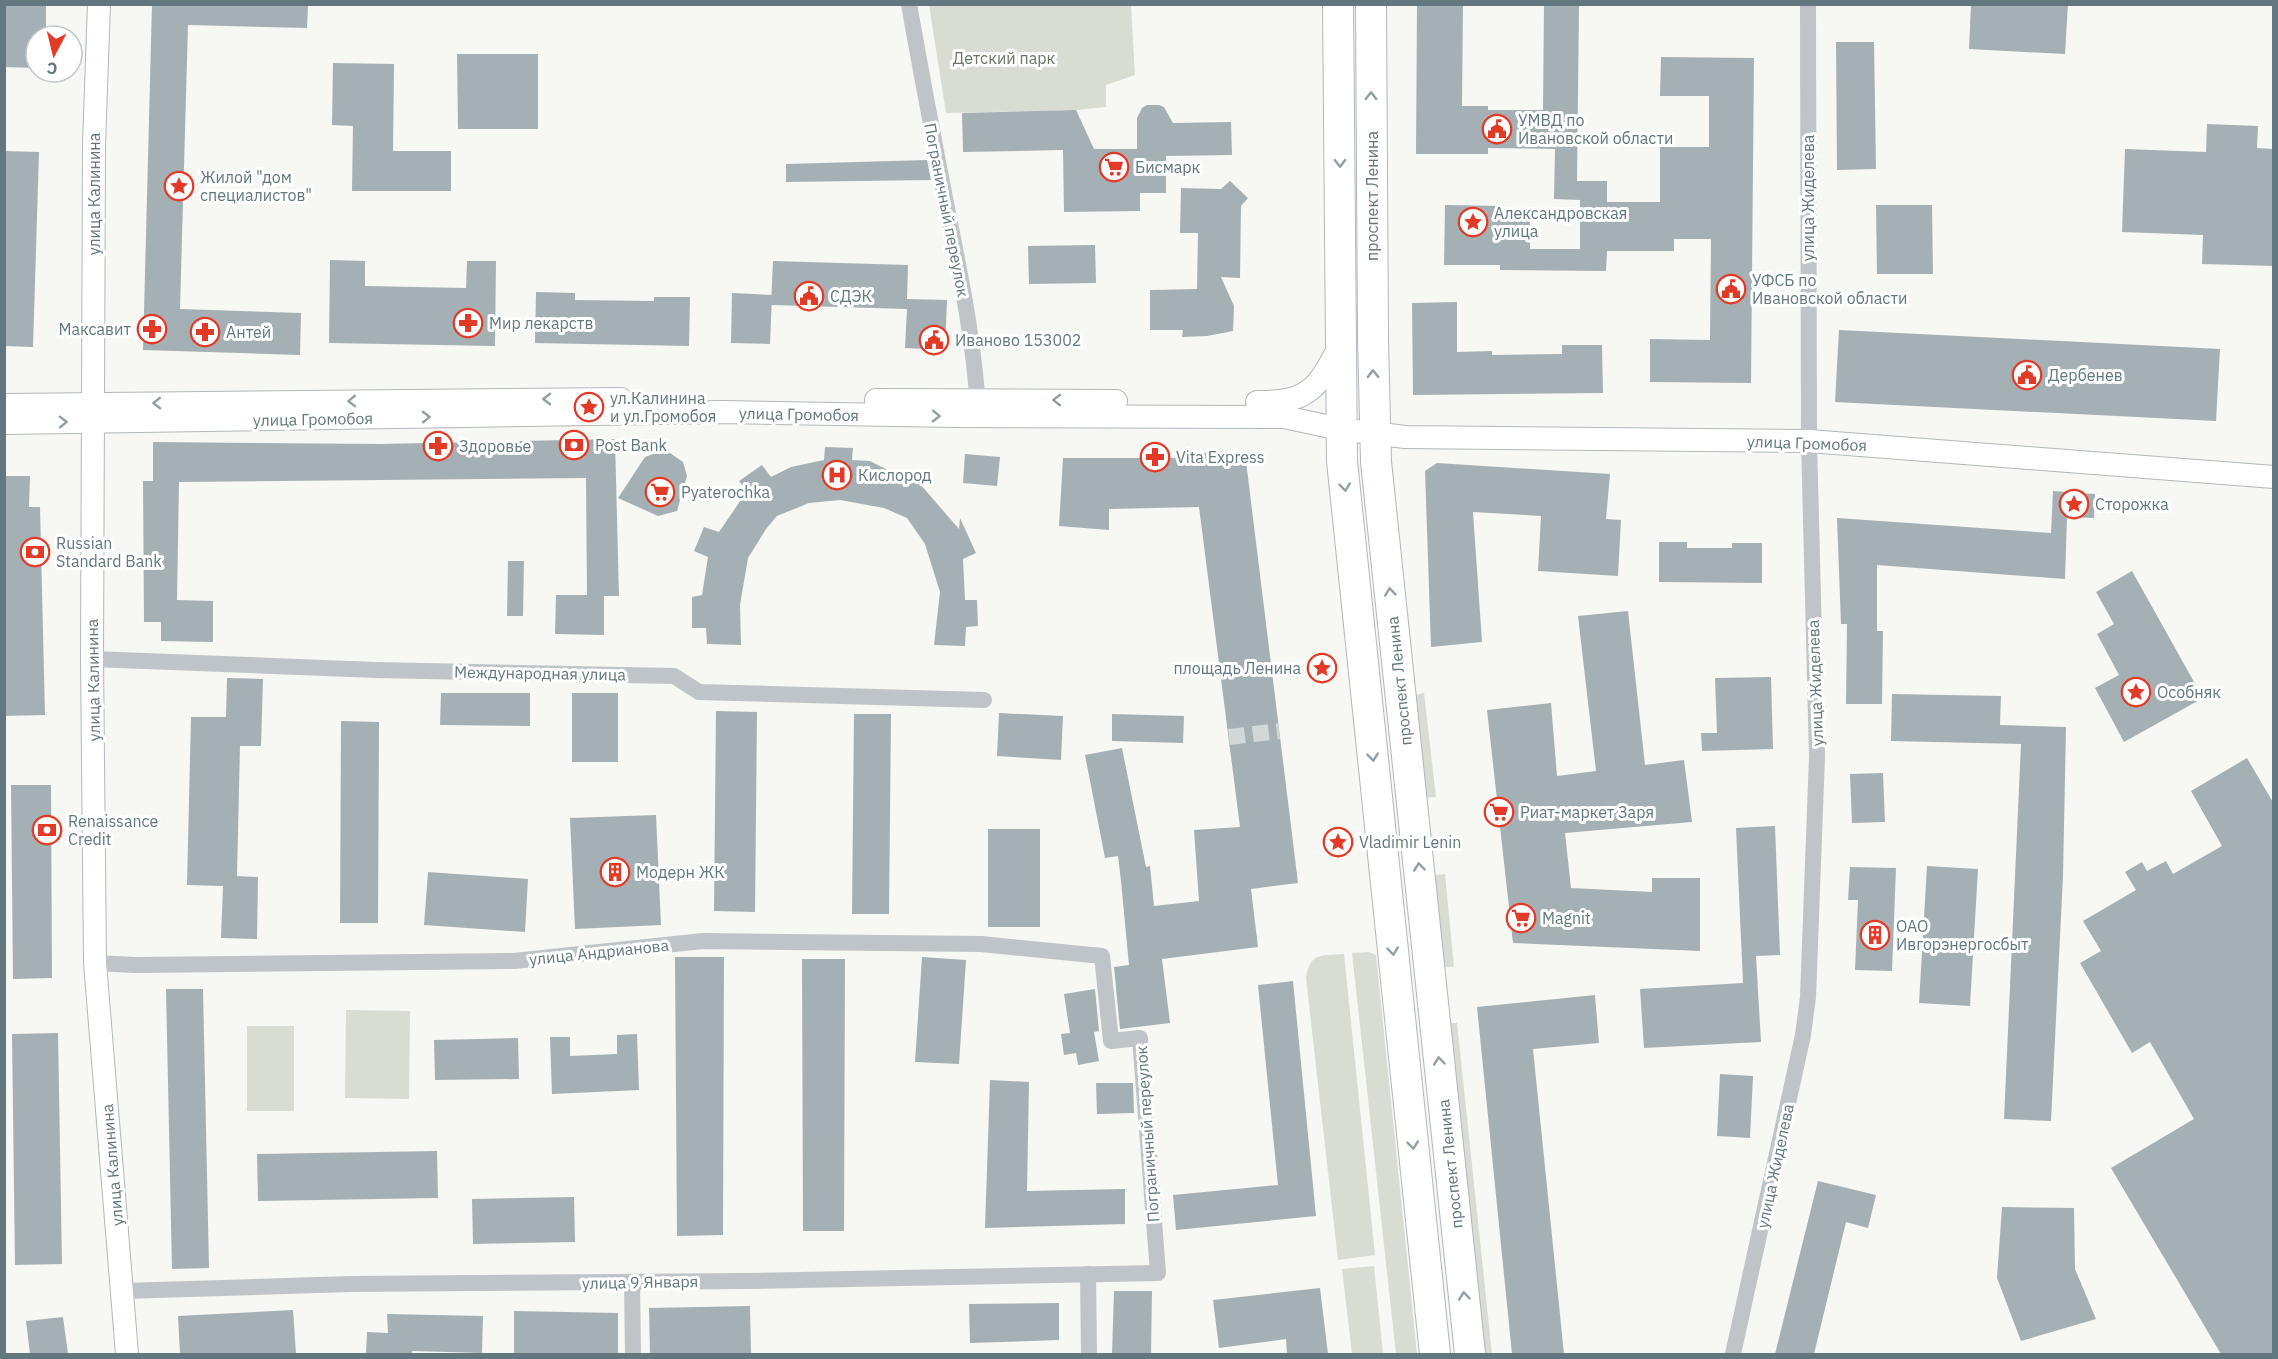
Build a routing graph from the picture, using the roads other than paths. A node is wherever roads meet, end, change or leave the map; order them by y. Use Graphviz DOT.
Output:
graph roads {
  1 [pos="99,4"];
  2 [pos="909,4"];
  3 [pos="1338,4"];
  4 [pos="1371,4"];
  5 [pos="1808,4"];
  6 [pos="1340,343"];
  7 [pos="1283,402"];
  8 [pos="4,405"];
  9 [pos="978,408"];
  10 [pos="93,413"];
  11 [pos="4,423"];
  12 [pos="1340,429"];
  13 [pos="1374,433"];
  14 [pos="1809,441"];
  15 [pos="2274,477"];
  16 [pos="92,659"];
  17 [pos="984,700"];
  18 [pos="1102,956"];
  19 [pos="95,963"];
  20 [pos="1158,1273"];
  21 [pos="1088,1274"];
  22 [pos="632,1282"];
  23 [pos="122,1291"];
  24 [pos="127,1354"];
  25 [pos="633,1354"];
  26 [pos="1089,1354"];
  27 [pos="1435,1354"];
  28 [pos="1470,1354"];
  29 [pos="1733,1354"];
  1 -- 10 [label="main road, улица Калинина"];
  2 -- 9 [label="street, Пограничный переулок"];
  3 -- 6 [label="highway, проспект Ленина, one-way"];
  13 -- 4 [label="highway, проспект Ленина, one-way"];
  5 -- 14 [label="street, улица Жиделева"];
  6 -- 7 [label="main road, улица Громобоя"];
  6 -- 12 [label="highway, проспект Ленина"];
  7 -- 9 [label="main road, улица Громобоя, one-way"];
  7 -- 12 [label="main road, улица Громобоя"];
  8 -- 10 [label="main road, улица Громобоя"];
  9 -- 10 [label="main road, улица Громобоя"];
  9 -- 12 [label="main road, улица Громобоя"];
  11 -- 10 [label="main road, улица Громобоя, one-way"];
  10 -- 16 [label="main road, улица Калинина"];
  12 -- 13 [label="main road, улица Громобоя"];
  12 -- 27 [label="highway, проспект Ленина, one-way"];
  13 -- 14 [label="main road, улица Громобоя"];
  28 -- 13 [label="highway, проспект Ленина, one-way"];
  14 -- 15 [label="main road, улица Громобоя"];
  14 -- 29 [label="street, улица Жиделева"];
  16 -- 17 [label="street, Международная улица"];
  16 -- 19 [label="main road, улица Калинина"];
  18 -- 19 [label="street, улица Андрианова"];
  18 -- 20 [label="street, Пограничный переулок"];
  19 -- 23 [label="main road, улица Калинина"];
  20 -- 21 [label="street, улица 9 Января"];
  21 -- 22 [label="street, улица 9 Января"];
  21 -- 26 [label="street"];
  22 -- 23 [label="street, улица 9 Января"];
  22 -- 25 [label="street"];
  23 -- 24 [label="main road, улица Калинина"];
}
